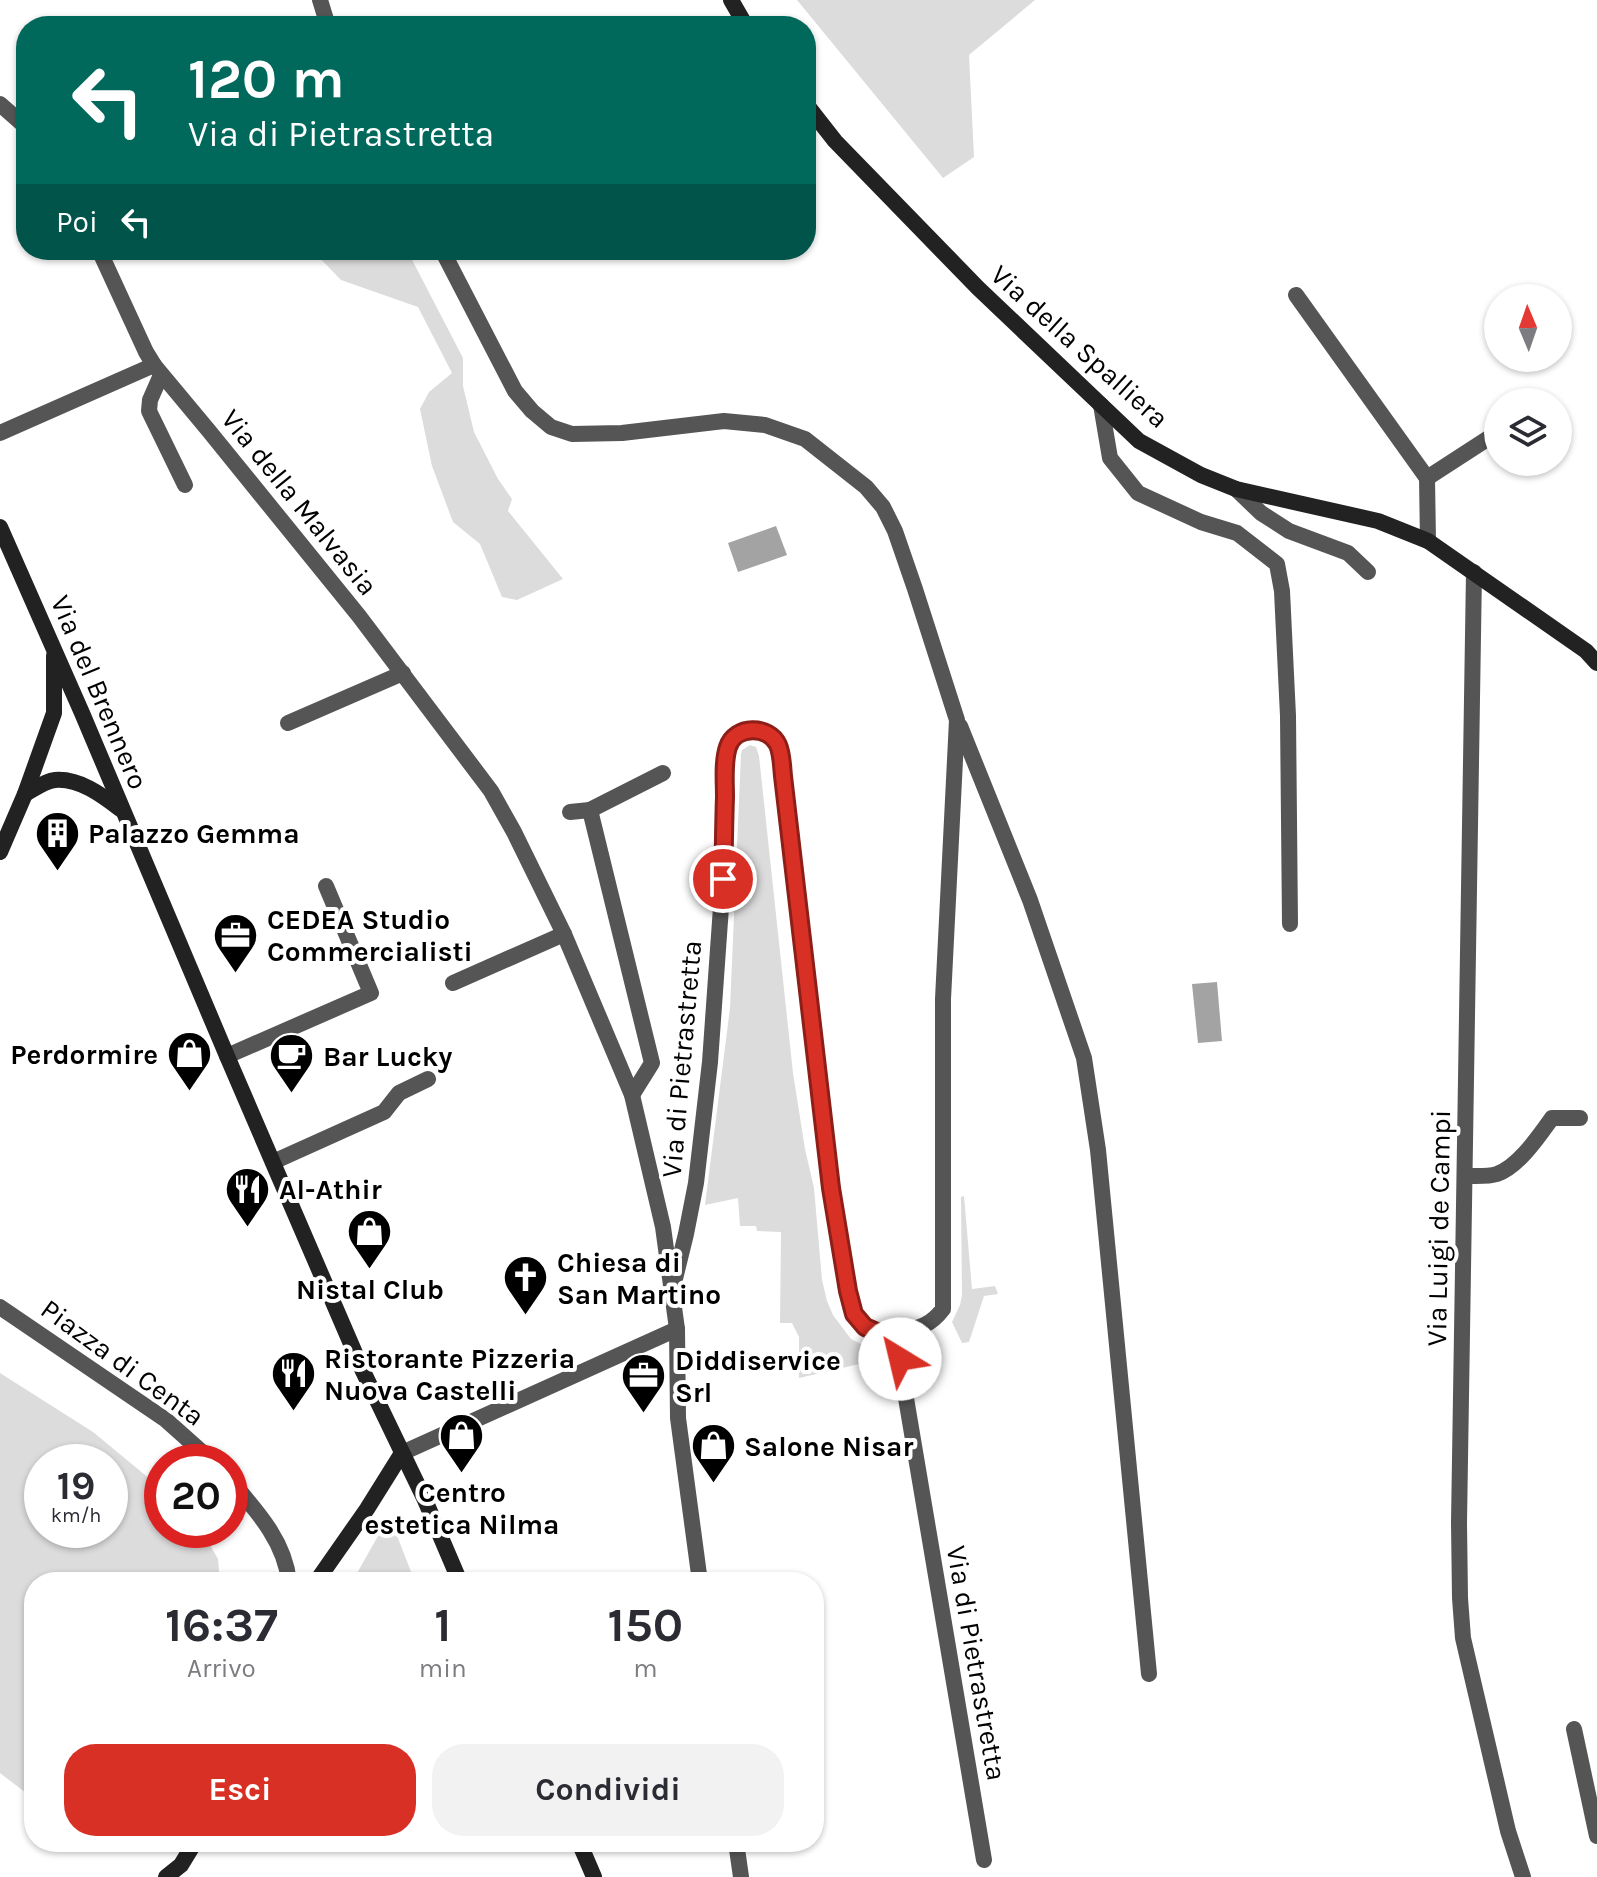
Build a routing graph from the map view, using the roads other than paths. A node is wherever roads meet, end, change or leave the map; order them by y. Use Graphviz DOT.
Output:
graph roads {
  1 [pos="0,104"];
  2 [pos="816,117"];
  3 [pos="16,118"];
  4 [pos="104,260"];
  5 [pos="447,260"];
  6 [pos="1296,295"];
  7 [pos="157,370"];
  8 [pos="1101,405"];
  9 [pos="0,433"];
  10 [pos="1484,441"];
  11 [pos="1427,478"];
  12 [pos="185,485"];
  13 [pos="1236,489"];
  14 [pos="0,527"];
  15 [pos="1428,541"];
  16 [pos="1368,572"];
  17 [pos="1474,572"];
  18 [pos="54,650"];
  19 [pos="1597,663"];
  20 [pos="403,673"];
  21 [pos="957,720"];
  22 [pos="288,723"];
  23 [pos="663,773"];
  24 [pos="25,794"];
  25 [pos="590,810"];
  26 [pos="123,812"];
  27 [pos="570,812"];
  28 [pos="0,852"];
  29 [pos="326,886"];
  30 [pos="1290,924"];
  31 [pos="564,934"];
  32 [pos="453,983"];
  33 [pos="227,1056"];
  34 [pos="428,1079"];
  35 [pos="632,1095"];
  36 [pos="1580,1118"];
  37 [pos="273,1162"];
  38 [pos="1465,1176"];
  39 [pos="672,1291"];
  40 [pos="0,1307"];
  41 [pos="677,1329"];
  42 [pos="895,1333"];
  43 [pos="193,1444"];
  44 [pos="402,1453"];
  45 [pos="248,1501"];
  46 [pos="286,1572"];
  47 [pos="323,1572"];
  48 [pos="456,1572"];
  49 [pos="699,1572"];
  50 [pos="1149,1674"];
  51 [pos="1574,1729"];
  52 [pos="1597,1836"];
  53 [pos="190,1852"];
  54 [pos="193,1852"];
  55 [pos="583,1852"];
  56 [pos="737,1852"];
  57 [pos="984,1860"];
  58 [pos="166,1877"];
  59 [pos="184,1877"];
  60 [pos="594,1877"];
  61 [pos="741,1877"];
  62 [pos="1523,1877"];
  1 -- 3 [label="street"];
  2 -- 8 [label="main road, Via della Spalliera"];
  4 -- 7 [label="street, Via della Malvasia"];
  5 -- 21 [label="street"];
  6 -- 11 [label="street"];
  7 -- 9 [label="street"];
  7 -- 12 [label="street"];
  7 -- 20 [label="street, Via della Malvasia"];
  8 -- 13 [label="main road, Via della Spalliera"];
  8 -- 30 [label="street"];
  10 -- 11 [label="street"];
  11 -- 15 [label="street"];
  13 -- 15 [label="main road, Via della Spalliera"];
  13 -- 16 [label="street"];
  14 -- 18 [label="main road, Via del Brennero"];
  15 -- 17 [label="main road, Via della Spalliera"];
  17 -- 19 [label="main road, Via della Spalliera"];
  17 -- 38 [label="street, Via Luigi de Campi"];
  18 -- 24 [label="main road"];
  18 -- 26 [label="main road, Via del Brennero"];
  20 -- 22 [label="street"];
  20 -- 31 [label="street, Via della Malvasia"];
  21 -- 42 [label="street"];
  21 -- 50 [label="street"];
  23 -- 25 [label="street"];
  24 -- 26 [label="main road"];
  24 -- 28 [label="main road"];
  25 -- 27 [label="street"];
  25 -- 35 [label="street"];
  26 -- 33 [label="main road, Via del Brennero"];
  29 -- 33 [label="street"];
  31 -- 32 [label="street"];
  31 -- 35 [label="street, Via della Malvasia"];
  33 -- 37 [label="main road, Via del Brennero"];
  34 -- 37 [label="street"];
  35 -- 39 [label="street, Via della Malvasia"];
  36 -- 38 [label="street"];
  37 -- 44 [label="main road, Via del Brennero"];
  38 -- 62 [label="street, Via Luigi de Campi"];
  39 -- 41 [label="street, Via della Malvasia"];
  39 -- 42 [label="street, Via di Pietrastretta"];
  40 -- 43 [label="street, Piazza di Centa"];
  41 -- 44 [label="street"];
  41 -- 49 [label="street, Via della Malvasia"];
  42 -- 57 [label="street, Via di Pietrastretta"];
  44 -- 47 [label="main road"];
  44 -- 48 [label="main road, Via del Brennero"];
  45 -- 46 [label="street"];
  51 -- 52 [label="street"];
  53 -- 58 [label="main road"];
  54 -- 59 [label="main road"];
  55 -- 60 [label="main road"];
  56 -- 61 [label="street"];
}
